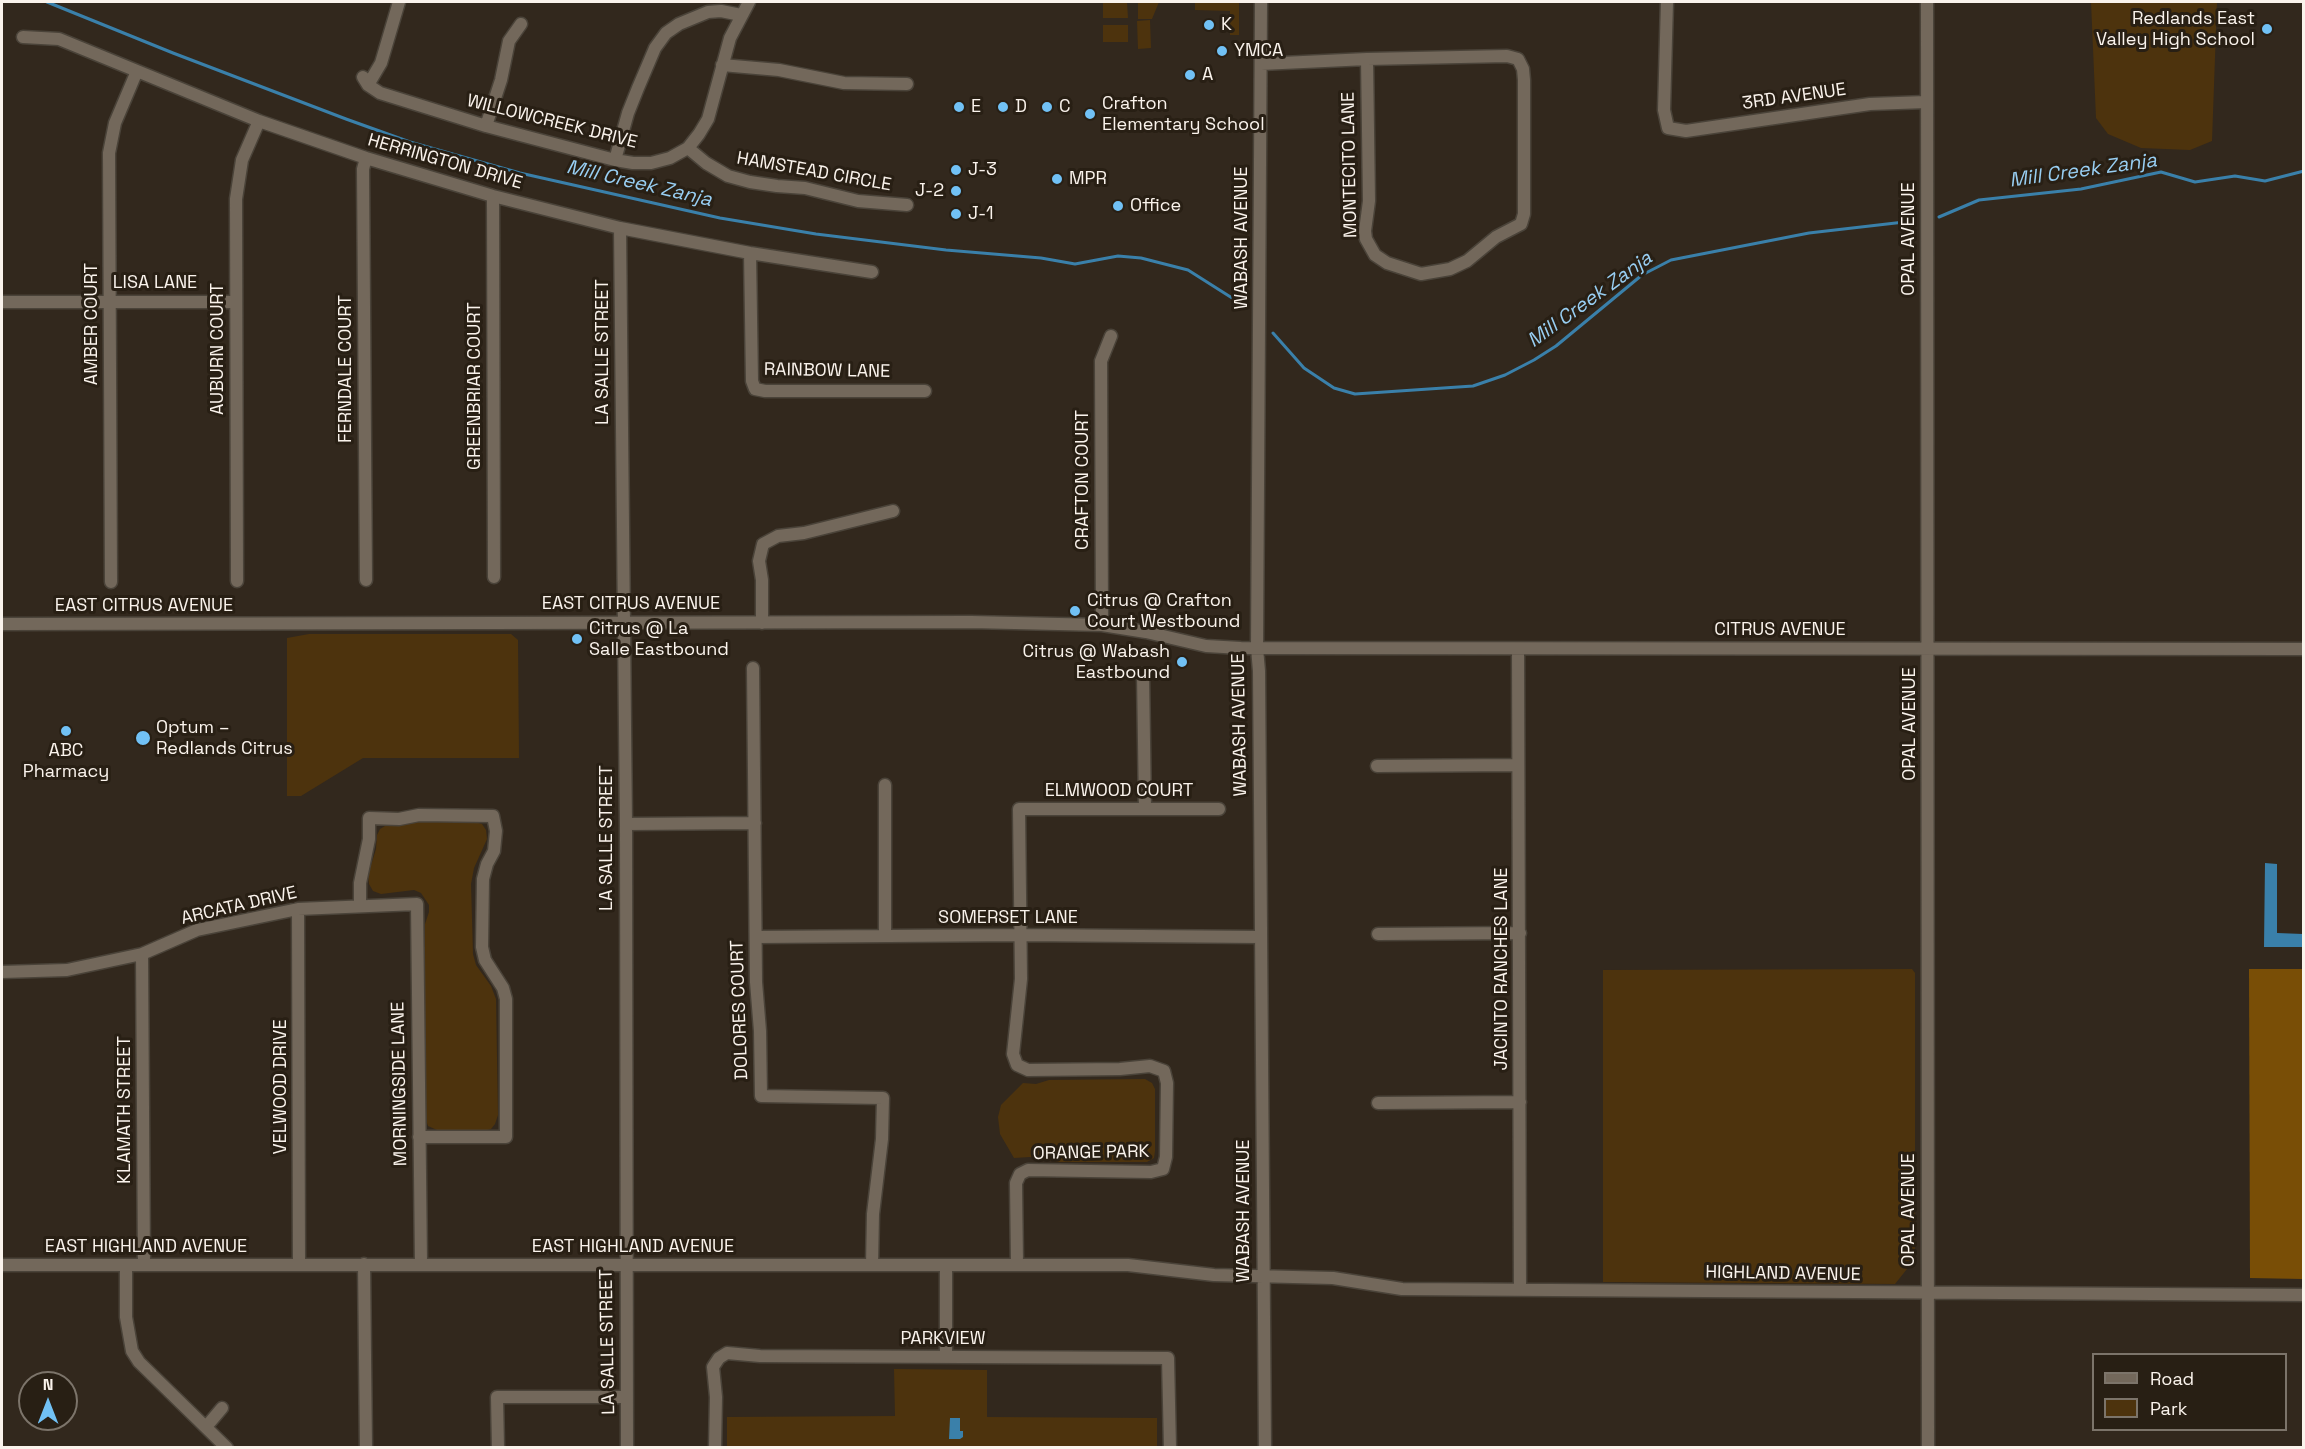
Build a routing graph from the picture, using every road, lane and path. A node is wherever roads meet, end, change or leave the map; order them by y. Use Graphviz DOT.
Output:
graph roads {
  1 [pos="399,2"];
  2 [pos="749,2"];
  3 [pos="1261,2"];
  4 [pos="1666,2"];
  5 [pos="1927,2"];
  6 [pos="741,15"];
  7 [pos="521,24"];
  8 [pos="23,37"];
  9 [pos="1367,59"];
  10 [pos="1261,63"];
  11 [pos="722,65"];
  12 [pos="137,71"];
  13 [pos="907,84"];
  14 [pos="1926,102"];
  15 [pos="259,121"];
  16 [pos="486,126"];
  17 [pos="688,148"];
  18 [pos="366,158"];
  19 [pos="615,160"];
  20 [pos="493,196"];
  21 [pos="907,205"];
  22 [pos="620,228"];
  23 [pos="750,253"];
  24 [pos="872,272"];
  25 [pos="2,302"];
  26 [pos="110,302"];
  27 [pos="236,302"];
  28 [pos="1111,336"];
  29 [pos="925,391"];
  30 [pos="892,511"];
  31 [pos="494,577"];
  32 [pos="366,580"];
  33 [pos="237,581"];
  34 [pos="111,582"];
  35 [pos="623,622"];
  36 [pos="762,622"];
  37 [pos="2,624"];
  38 [pos="1102,625"];
  39 [pos="1257,648"];
  40 [pos="1928,648"];
  41 [pos="1518,649"];
  42 [pos="2304,649"];
  43 [pos="753,668"];
  44 [pos="1143,674"];
  45 [pos="1518,765"];
  46 [pos="1377,766"];
  47 [pos="885,785"];
  48 [pos="1145,809"];
  49 [pos="1219,809"];
  50 [pos="755,823"];
  51 [pos="626,824"];
  52 [pos="417,904"];
  53 [pos="360,905"];
  54 [pos="298,909"];
  55 [pos="1520,933"];
  56 [pos="1378,934"];
  57 [pos="1021,935"];
  58 [pos="885,936"];
  59 [pos="756,937"];
  60 [pos="1260,937"];
  61 [pos="142,954"];
  62 [pos="2,972"];
  63 [pos="1520,1102"];
  64 [pos="1378,1103"];
  65 [pos="419,1137"];
  66 [pos="364,1264"];
  67 [pos="421,1264"];
  68 [pos="1017,1264"];
  69 [pos="2,1265"];
  70 [pos="126,1265"];
  71 [pos="144,1265"];
  72 [pos="299,1265"];
  73 [pos="626,1265"];
  74 [pos="872,1265"];
  75 [pos="945,1265"];
  76 [pos="1263,1276"];
  77 [pos="1520,1289"];
  78 [pos="1927,1293"];
  79 [pos="2304,1295"];
  80 [pos="946,1357"];
  81 [pos="627,1397"];
  82 [pos="222,1408"];
  83 [pos="206,1427"];
  84 [pos="227,1448"];
  85 [pos="366,1448"];
  86 [pos="498,1448"];
  87 [pos="627,1448"];
  88 [pos="715,1448"];
  89 [pos="1170,1448"];
  90 [pos="1265,1448"];
  91 [pos="1928,1448"];
  1 -- 16 [label="street, WILLOWCREEK DRIVE"];
  2 -- 6 [label="street"];
  3 -- 10 [label="street, WABASH AVENUE"];
  4 -- 14 [label="street, 3RD AVENUE"];
  5 -- 14 [label="street, OPAL AVENUE"];
  6 -- 11 [label="street"];
  6 -- 19 [label="street"];
  7 -- 16 [label="street"];
  8 -- 12 [label="street, HERRINGTON DRIVE"];
  9 -- 9 [label="street, MONTECITO LANE"];
  9 -- 10 [label="street, MONTECITO LANE"];
  10 -- 39 [label="street, WABASH AVENUE"];
  11 -- 13 [label="street"];
  11 -- 17 [label="street"];
  12 -- 15 [label="street, HERRINGTON DRIVE"];
  12 -- 26 [label="street, AMBER COURT"];
  14 -- 40 [label="street, OPAL AVENUE"];
  15 -- 18 [label="street, HERRINGTON DRIVE"];
  15 -- 27 [label="street, AUBURN COURT"];
  16 -- 19 [label="street, WILLOWCREEK DRIVE"];
  17 -- 19 [label="street, WILLOWCREEK DRIVE"];
  17 -- 21 [label="street, HAMSTEAD CIRCLE"];
  18 -- 20 [label="street, HERRINGTON DRIVE"];
  18 -- 32 [label="street, FERNDALE COURT"];
  20 -- 22 [label="street, HERRINGTON DRIVE"];
  20 -- 31 [label="street, GREENBRIAR COURT"];
  22 -- 23 [label="street, HERRINGTON DRIVE"];
  22 -- 35 [label="street, LA SALLE STREET"];
  23 -- 24 [label="street, HERRINGTON DRIVE"];
  23 -- 29 [label="street, RAINBOW LANE"];
  25 -- 26 [label="street, LISA LANE"];
  26 -- 27 [label="street, LISA LANE"];
  26 -- 34 [label="street, AMBER COURT"];
  27 -- 33 [label="street, AUBURN COURT"];
  28 -- 38 [label="street, CRAFTON COURT"];
  30 -- 36 [label="street"];
  35 -- 36 [label="street, EAST CITRUS AVENUE"];
  35 -- 37 [label="street, EAST CITRUS AVENUE"];
  35 -- 51 [label="street, LA SALLE STREET"];
  36 -- 38 [label="street, EAST CITRUS AVENUE"];
  38 -- 39 [label="street, EAST CITRUS AVENUE"];
  39 -- 41 [label="street, CITRUS AVENUE"];
  39 -- 60 [label="street, WABASH AVENUE"];
  40 -- 41 [label="street, CITRUS AVENUE"];
  40 -- 42 [label="street, CITRUS AVENUE"];
  40 -- 78 [label="street, OPAL AVENUE"];
  41 -- 45 [label="street, JACINTO RANCHES LANE"];
  43 -- 50 [label="street, DOLORES COURT"];
  44 -- 48 [label="street"];
  45 -- 46 [label="street"];
  45 -- 55 [label="street, JACINTO RANCHES LANE"];
  47 -- 58 [label="street"];
  48 -- 49 [label="street, ELMWOOD COURT"];
  48 -- 57 [label="street, ELMWOOD COURT"];
  50 -- 51 [label="street"];
  50 -- 59 [label="street, DOLORES COURT"];
  51 -- 73 [label="street, LA SALLE STREET"];
  52 -- 53 [label="street, ARCATA DRIVE"];
  52 -- 65 [label="street, MORNINGSIDE LANE"];
  53 -- 54 [label="street, ARCATA DRIVE"];
  53 -- 65 [label="street"];
  54 -- 61 [label="street, ARCATA DRIVE"];
  54 -- 72 [label="street, VELWOOD DRIVE"];
  55 -- 56 [label="street"];
  55 -- 63 [label="street, JACINTO RANCHES LANE"];
  57 -- 58 [label="street, SOMERSET LANE"];
  57 -- 60 [label="street, SOMERSET LANE"];
  57 -- 68 [label="street, ORANGE PARK"];
  58 -- 59 [label="street, SOMERSET LANE"];
  59 -- 74 [label="street, DOLORES COURT"];
  60 -- 76 [label="street, WABASH AVENUE"];
  61 -- 62 [label="street, ARCATA DRIVE"];
  61 -- 71 [label="street, KLAMATH STREET"];
  63 -- 64 [label="street"];
  63 -- 77 [label="street, JACINTO RANCHES LANE"];
  65 -- 67 [label="street, MORNINGSIDE LANE"];
  66 -- 67 [label="street, EAST HIGHLAND AVENUE"];
  66 -- 72 [label="street, EAST HIGHLAND AVENUE"];
  66 -- 85 [label="street"];
  67 -- 73 [label="street, EAST HIGHLAND AVENUE"];
  68 -- 75 [label="street, EAST HIGHLAND AVENUE"];
  68 -- 76 [label="street, EAST HIGHLAND AVENUE"];
  69 -- 70 [label="street, EAST HIGHLAND AVENUE"];
  70 -- 71 [label="street, EAST HIGHLAND AVENUE"];
  70 -- 83 [label="street"];
  71 -- 72 [label="street, EAST HIGHLAND AVENUE"];
  73 -- 74 [label="street, EAST HIGHLAND AVENUE"];
  73 -- 81 [label="street, LA SALLE STREET"];
  74 -- 75 [label="street, EAST HIGHLAND AVENUE"];
  75 -- 80 [label="street"];
  76 -- 77 [label="street, HIGHLAND AVENUE"];
  76 -- 90 [label="street, WABASH AVENUE"];
  77 -- 78 [label="street, HIGHLAND AVENUE"];
  78 -- 79 [label="street, HIGHLAND AVENUE"];
  78 -- 91 [label="street, OPAL AVENUE"];
  80 -- 88 [label="street, PARKVIEW"];
  80 -- 89 [label="street, PARKVIEW"];
  81 -- 86 [label="street"];
  81 -- 87 [label="street, LA SALLE STREET"];
  82 -- 83 [label="street"];
  83 -- 84 [label="street"];
}
